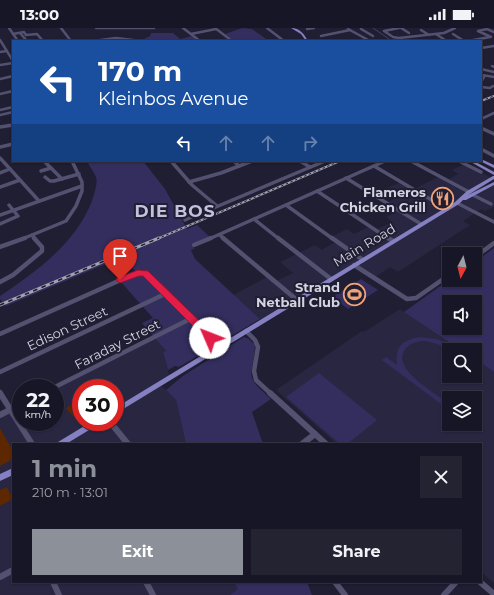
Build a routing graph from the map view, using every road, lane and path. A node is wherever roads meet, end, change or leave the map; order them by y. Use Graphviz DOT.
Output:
graph roads {
  1 [pos="9,28"];
  2 [pos="15,28"];
  3 [pos="61,28"];
  4 [pos="96,28"];
  5 [pos="150,28"];
  6 [pos="154,28"];
  7 [pos="183,28"];
  8 [pos="267,28"];
  9 [pos="292,28"];
  10 [pos="314,28"];
  11 [pos="347,28"];
  12 [pos="400,28"];
  13 [pos="455,28"];
  14 [pos="215,29"];
  15 [pos="307,29"];
  16 [pos="361,29"];
  17 [pos="296,30"];
  18 [pos="350,30"];
  19 [pos="421,30"];
  20 [pos="366,32"];
  21 [pos="494,32"];
  22 [pos="19,33"];
  23 [pos="409,33"];
  24 [pos="13,34"];
  25 [pos="191,34"];
  26 [pos="302,34"];
  27 [pos="357,34"];
  28 [pos="436,34"];
  29 [pos="453,34"];
  30 [pos="483,34"];
  31 [pos="429,35"];
  32 [pos="477,35"];
  33 [pos="321,36"];
  34 [pos="373,36"];
  35 [pos="420,36"];
  36 [pos="466,36"];
  37 [pos="492,37"];
  38 [pos="402,38"];
  39 [pos="459,38"];
  40 [pos="0,40"];
  41 [pos="17,40"];
  42 [pos="26,40"];
  43 [pos="42,40"];
  44 [pos="70,40"];
  45 [pos="101,40"];
  46 [pos="133,40"];
  47 [pos="199,40"];
  48 [pos="231,40"];
  49 [pos="283,40"];
  50 [pos="302,40"];
  51 [pos="306,40"];
  52 [pos="311,40"];
  53 [pos="368,40"];
  54 [pos="405,40"];
  55 [pos="426,40"];
  56 [pos="446,40"];
  57 [pos="462,40"];
  58 [pos="474,40"];
  59 [pos="494,46"];
  60 [pos="482,48"];
  61 [pos="7,51"];
  62 [pos="0,52"];
  63 [pos="12,60"];
  64 [pos="12,62"];
  65 [pos="0,65"];
  66 [pos="482,69"];
  67 [pos="494,72"];
  68 [pos="482,74"];
  69 [pos="12,76"];
  70 [pos="494,77"];
  71 [pos="0,79"];
  72 [pos="482,86"];
  73 [pos="493,86"];
  74 [pos="12,91"];
  75 [pos="0,94"];
  76 [pos="12,107"];
  77 [pos="0,110"];
  78 [pos="12,112"];
  79 [pos="0,114"];
  80 [pos="493,114"];
  81 [pos="482,119"];
  82 [pos="12,125"];
  83 [pos="6,126"];
  84 [pos="0,128"];
  85 [pos="482,128"];
  86 [pos="8,131"];
  87 [pos="494,134"];
  88 [pos="12,144"];
  89 [pos="0,147"];
  90 [pos="482,150"];
  91 [pos="494,156"];
  92 [pos="0,159"];
  93 [pos="482,161"];
  94 [pos="45,162"];
  95 [pos="73,162"];
  96 [pos="172,162"];
  97 [pos="235,162"];
  98 [pos="249,162"];
  99 [pos="302,162"];
  100 [pos="322,162"];
  101 [pos="383,162"];
  102 [pos="413,162"];
  103 [pos="461,162"];
  104 [pos="473,162"];
  105 [pos="239,166"];
  106 [pos="374,166"];
  107 [pos="310,167"];
  108 [pos="494,167"];
  109 [pos="51,168"];
  110 [pos="10,169"];
  111 [pos="486,170"];
  112 [pos="41,171"];
  113 [pos="481,172"];
  114 [pos="0,173"];
  115 [pos="79,174"];
  116 [pos="494,174"];
  117 [pos="45,177"];
  118 [pos="346,178"];
  119 [pos="62,179"];
  120 [pos="20,180"];
  121 [pos="493,180"];
  122 [pos="189,182"];
  123 [pos="82,186"];
  124 [pos="0,187"];
  125 [pos="317,191"];
  126 [pos="471,194"];
  127 [pos="39,201"];
  128 [pos="459,201"];
  129 [pos="491,204"];
  130 [pos="9,205"];
  131 [pos="286,205"];
  132 [pos="218,206"];
  133 [pos="447,208"];
  134 [pos="14,210"];
  135 [pos="0,215"];
  136 [pos="254,219"];
  137 [pos="185,220"];
  138 [pos="494,222"];
  139 [pos="0,224"];
  140 [pos="421,224"];
  141 [pos="32,235"];
  142 [pos="220,235"];
  143 [pos="393,241"];
  144 [pos="494,243"];
  145 [pos="194,245"];
  146 [pos="0,247"];
  147 [pos="482,251"];
  148 [pos="363,260"];
  149 [pos="354,265"];
  150 [pos="331,279"];
  151 [pos="442,280"];
  152 [pos="0,282"];
  153 [pos="165,294"];
  154 [pos="297,300"];
  155 [pos="190,319"];
  156 [pos="246,331"];
  157 [pos="0,334"];
  158 [pos="220,347"];
  159 [pos="0,372"];
  160 [pos="64,382"];
  161 [pos="0,392"];
  162 [pos="124,406"];
  163 [pos="10,410"];
  164 [pos="0,414"];
  165 [pos="82,431"];
  166 [pos="117,431"];
  167 [pos="315,434"];
  168 [pos="31,443"];
  169 [pos="62,443"];
  170 [pos="127,443"];
  171 [pos="303,443"];
  172 [pos="325,443"];
  173 [pos="12,472"];
  174 [pos="0,478"];
  175 [pos="12,571"];
  176 [pos="0,577"];
  177 [pos="53,583"];
  178 [pos="147,583"];
  179 [pos="338,583"];
  180 [pos="455,583"];
  181 [pos="481,583"];
  182 [pos="494,594"];
  183 [pos="59,595"];
  184 [pos="154,595"];
  185 [pos="345,595"];
  186 [pos="444,595"];
  1 -- 24 [label="street"];
  2 -- 22 [label="street"];
  3 -- 44 [label="street"];
  4 -- 5 [label="street"];
  5 -- 6 [label="street"];
  7 -- 25 [label="street"];
  8 -- 49 [label="street"];
  9 -- 17 [label="main road"];
  10 -- 15 [label="street"];
  11 -- 18 [label="street"];
  12 -- 23 [label="street"];
  12 -- 38 [label="street"];
  13 -- 28 [label="street"];
  14 -- 25 [label="street"];
  14 -- 48 [label="street"];
  16 -- 20 [label="street"];
  17 -- 26 [label="main road"];
  17 -- 50 [label="main road"];
  18 -- 27 [label="street"];
  18 -- 33 [label="street"];
  19 -- 31 [label="street"];
  20 -- 27 [label="street"];
  20 -- 34 [label="street"];
  21 -- 30 [label="street"];
  21 -- 30 [label="street"];
  22 -- 24 [label="street"];
  22 -- 42 [label="street"];
  22 -- 43 [label="street"];
  24 -- 41 [label="street"];
  25 -- 47 [label="street"];
  26 -- 51 [label="main road"];
  26 -- 52 [label="main road"];
  27 -- 53 [label="street"];
  28 -- 31 [label="street"];
  28 -- 56 [label="street"];
  29 -- 39 [label="street"];
  30 -- 32 [label="street"];
  30 -- 37 [label="street"];
  31 -- 35 [label="street"];
  35 -- 38 [label="street"];
  35 -- 55 [label="street"];
  36 -- 39 [label="street"];
  37 -- 58 [label="street"];
  38 -- 54 [label="street"];
  39 -- 57 [label="street"];
  40 -- 61 [label="street"];
  45 -- 46 [label="street"];
  59 -- 60 [label="street"];
  61 -- 62 [label="street"];
  61 -- 63 [label="street"];
  64 -- 65 [label="street"];
  66 -- 67 [label="street"];
  68 -- 70 [label="street"];
  69 -- 71 [label="street"];
  72 -- 73 [label="street"];
  74 -- 75 [label="street"];
  76 -- 77 [label="street"];
  78 -- 79 [label="street"];
  80 -- 81 [label="street"];
  82 -- 83 [label="street"];
  83 -- 84 [label="street"];
  83 -- 86 [label="street"];
  85 -- 87 [label="street"];
  88 -- 89 [label="street"];
  90 -- 91 [label="street"];
  92 -- 110 [label="street"];
  93 -- 108 [label="main road"];
  94 -- 109 [label="street"];
  95 -- 115 [label="street"];
  96 -- 122 [label="street"];
  97 -- 105 [label="street"];
  98 -- 105 [label="street"];
  99 -- 107 [label="street"];
  100 -- 107 [label="street"];
  101 -- 106 [label="street"];
  102 -- 126 [label="street"];
  103 -- 113 [label="street"];
  104 -- 111 [label="main road"];
  105 -- 122 [label="street"];
  106 -- 118 [label="street"];
  106 -- 133 [label="street"];
  107 -- 132 [label="street"];
  109 -- 112 [label="street"];
  109 -- 119 [label="street"];
  110 -- 114 [label="street"];
  110 -- 120 [label="street"];
  111 -- 116 [label="main road"];
  111 -- 121 [label="main road"];
  115 -- 119 [label="street"];
  115 -- 123 [label="street"];
  117 -- 119 [label="street"];
  118 -- 125 [label="street"];
  118 -- 140 [label="street"];
  120 -- 124 [label="street"];
  120 -- 127 [label="street"];
  121 -- 126 [label="main road, Main Road"];
  122 -- 132 [label="street"];
  123 -- 127 [label="street"];
  123 -- 141 [label="street"];
  125 -- 131 [label="street"];
  125 -- 143 [label="street"];
  126 -- 128 [label="main road, Main Road"];
  126 -- 129 [label="street"];
  127 -- 134 [label="street"];
  128 -- 133 [label="main road, Main Road"];
  128 -- 138 [label="street"];
  130 -- 134 [label="street"];
  131 -- 136 [label="street"];
  131 -- 148 [label="street"];
  132 -- 137 [label="street"];
  133 -- 140 [label="main road, Main Road"];
  134 -- 135 [label="street"];
  134 -- 139 [label="street"];
  136 -- 142 [label="street"];
  136 -- 150 [label="street"];
  140 -- 143 [label="main road, Main Road"];
  141 -- 146 [label="street"];
  141 -- 152 [label="street"];
  142 -- 145 [label="street"];
  142 -- 154 [label="street"];
  143 -- 148 [label="main road, Main Road"];
  144 -- 147 [label="street"];
  148 -- 149 [label="main road, Main Road"];
  149 -- 150 [label="main road, Main Road"];
  149 -- 151 [label="street"];
  150 -- 154 [label="main road, Main Road"];
  153 -- 155 [label="street"];
  153 -- 157 [label="street"];
  153 -- 159 [label="street, Edison Street"];
  154 -- 156 [label="main road, Main Road"];
  155 -- 158 [label="street"];
  155 -- 160 [label="street, Faraday Street"];
  156 -- 158 [label="main road, Main Road"];
  156 -- 167 [label="street"];
  158 -- 162 [label="main road, Main Road"];
  161 -- 163 [label="street"];
  163 -- 164 [label="street"];
  163 -- 168 [label="street"];
  165 -- 169 [label="main road"];
  166 -- 170 [label="street"];
  167 -- 171 [label="street"];
  167 -- 172 [label="street"];
  173 -- 174 [label="main road"];
  175 -- 176 [label="street"];
  177 -- 183 [label="street"];
  178 -- 184 [label="street"];
  179 -- 185 [label="street"];
  180 -- 186 [label="street"];
  181 -- 182 [label="street"];
}
